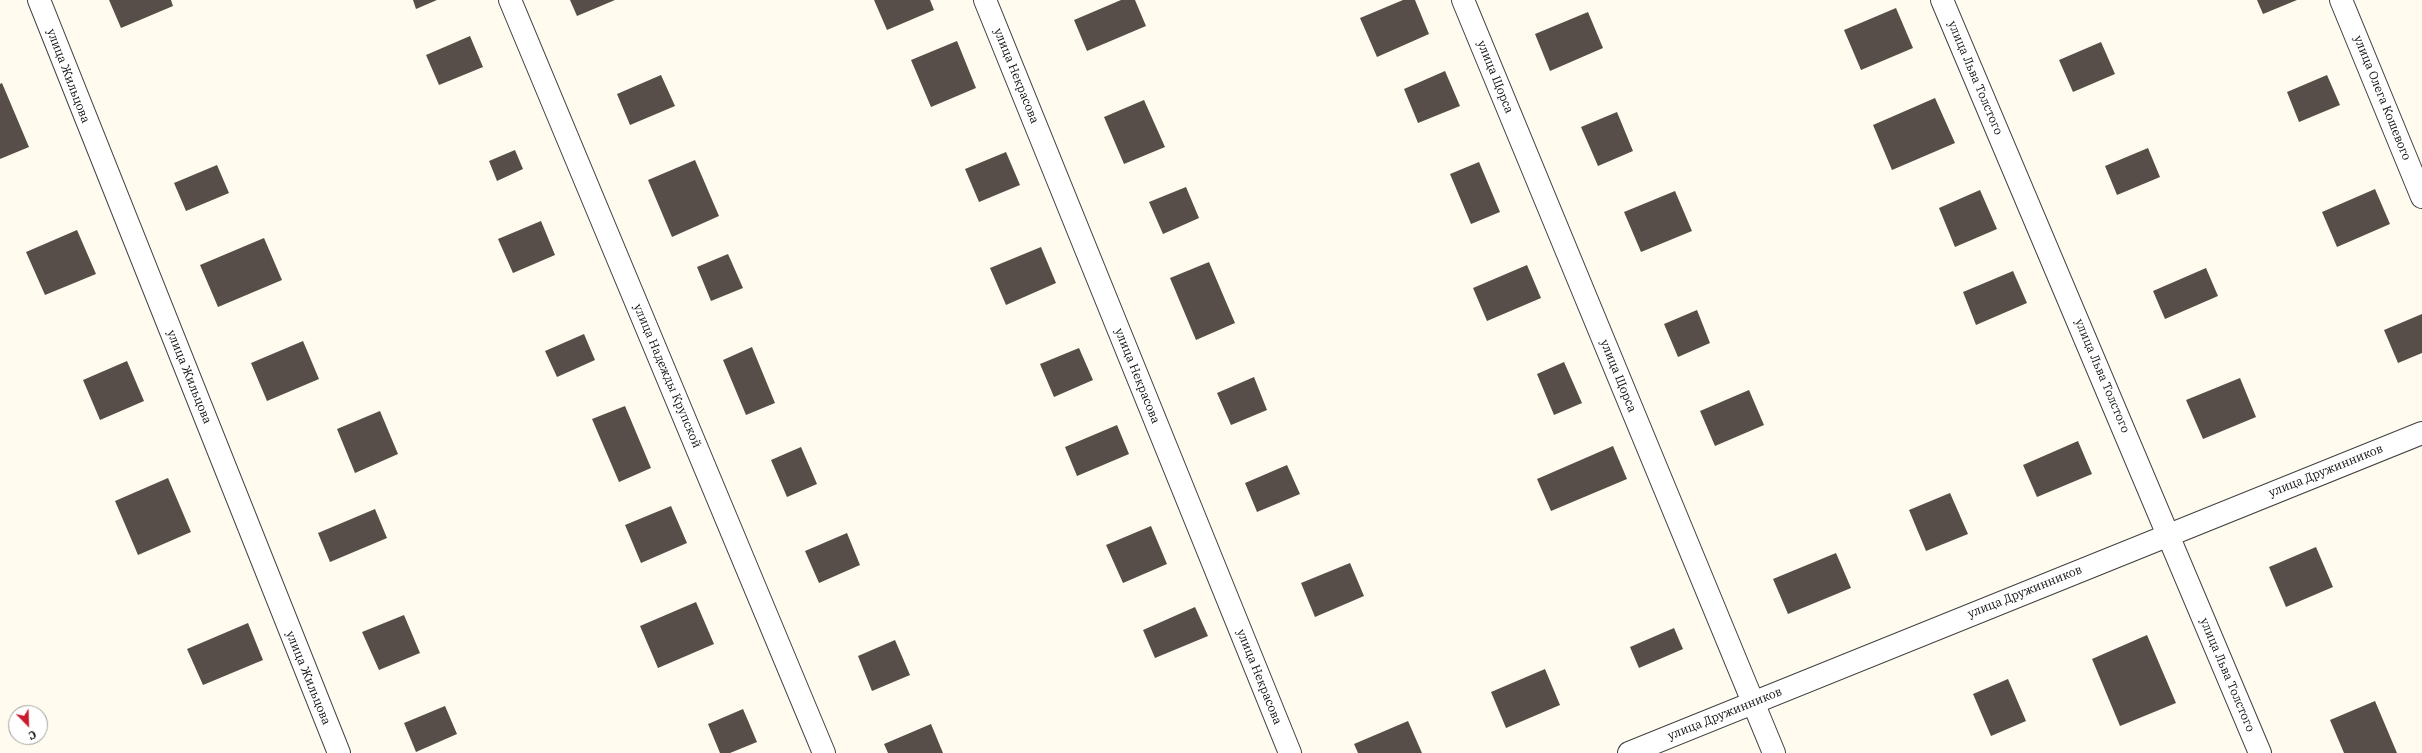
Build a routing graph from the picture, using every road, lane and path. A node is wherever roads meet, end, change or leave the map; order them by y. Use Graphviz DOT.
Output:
graph roads {
  1 [pos="39,0"];
  2 [pos="510,0"];
  3 [pos="985,0"];
  4 [pos="1463,0"];
  5 [pos="1942,0"];
  6 [pos="2341,0"];
  7 [pos="2422,197"];
  8 [pos="2422,433"];
  9 [pos="2168,534"];
  10 [pos="1753,702"];
  11 [pos="339,753"];
  12 [pos="824,753"];
  13 [pos="1290,753"];
  14 [pos="1629,753"];
  15 [pos="1774,753"];
  16 [pos="2260,753"];
  1 -- 11 [label="street, улица Жильцова"];
  2 -- 12 [label="street, улица Надежды Крупской"];
  3 -- 13 [label="street, улица Некрасова"];
  4 -- 10 [label="street, улица Щорса"];
  5 -- 9 [label="street, улица Льва Толстого"];
  6 -- 7 [label="street, улица Олега Кошевого"];
  8 -- 9 [label="street, улица Дружинников"];
  9 -- 10 [label="street, улица Дружинников"];
  9 -- 16 [label="street, улица Льва Толстого"];
  10 -- 14 [label="street, улица Дружинников"];
  10 -- 15 [label="street, улица Щорса"];
}
